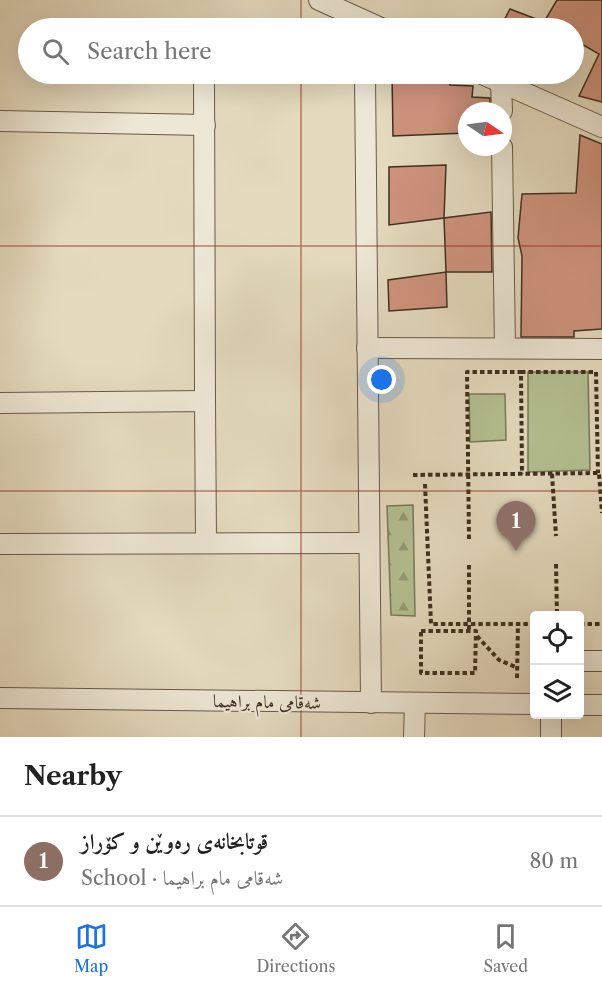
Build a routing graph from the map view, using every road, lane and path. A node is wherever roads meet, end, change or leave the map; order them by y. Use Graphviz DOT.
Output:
graph roads {
  1 [pos="319,0"];
  2 [pos="354,18"];
  3 [pos="204,84"];
  4 [pos="365,84"];
  5 [pos="501,84"];
  6 [pos="505,84"];
  7 [pos="502,102"];
  8 [pos="0,121"];
  9 [pos="205,125"];
  10 [pos="602,127"];
  11 [pos="502,156"];
  12 [pos="367,348"];
  13 [pos="506,348"];
  14 [pos="602,349"];
  15 [pos="521,372"];
  16 [pos="205,401"];
  17 [pos="0,403"];
  18 [pos="598,473"];
  19 [pos="467,474"];
  20 [pos="522,474"];
  21 [pos="552,474"];
  22 [pos="413,475"];
  23 [pos="425,484"];
  24 [pos="602,513"];
  25 [pos="556,536"];
  26 [pos="469,539"];
  27 [pos="206,543"];
  28 [pos="368,543"];
  29 [pos="0,544"];
  30 [pos="556,564"];
  31 [pos="469,565"];
  32 [pos="557,611"];
  33 [pos="469,623"];
  34 [pos="518,623"];
  35 [pos="530,624"];
  36 [pos="584,624"];
  37 [pos="602,624"];
  38 [pos="469,631"];
  39 [pos="476,634"];
  40 [pos="584,661"];
  41 [pos="602,662"];
  42 [pos="518,668"];
  43 [pos="517,678"];
  44 [pos="0,698"];
  45 [pos="371,703"];
  46 [pos="415,703"];
  47 [pos="530,704"];
  48 [pos="584,705"];
  49 [pos="602,705"];
  50 [pos="551,719"];
  51 [pos="414,737"];
  52 [pos="551,737"];
  1 -- 2 [label="street"];
  3 -- 9 [label="street"];
  4 -- 12 [label="street"];
  5 -- 7 [label="street"];
  6 -- 10 [label="street"];
  8 -- 9 [label="street"];
  9 -- 16 [label="street"];
  11 -- 13 [label="street"];
  12 -- 13 [label="street"];
  12 -- 28 [label="street"];
  13 -- 14 [label="street"];
  15 -- 18 [label="path"];
  15 -- 19 [label="path"];
  15 -- 20 [label="path"];
  16 -- 17 [label="street"];
  16 -- 27 [label="street"];
  18 -- 21 [label="path"];
  18 -- 24 [label="path"];
  19 -- 20 [label="path"];
  19 -- 22 [label="path"];
  19 -- 26 [label="path"];
  20 -- 21 [label="path"];
  21 -- 25 [label="path"];
  23 -- 33 [label="path"];
  27 -- 28 [label="street"];
  27 -- 29 [label="street"];
  28 -- 45 [label="street"];
  30 -- 32 [label="path"];
  31 -- 33 [label="path"];
  33 -- 34 [label="path"];
  33 -- 38 [label="path"];
  34 -- 35 [label="path"];
  34 -- 42 [label="path"];
  36 -- 37 [label="path"];
  38 -- 39 [label="path"];
  38 -- 39 [label="path"];
  39 -- 42 [label="path"];
  40 -- 41 [label="street"];
  42 -- 43 [label="path"];
  44 -- 45 [label="street, شەقامی مام براهیما"];
  45 -- 46 [label="street, شەقامی مام براهیما"];
  46 -- 47 [label="street, شەقامی مام براهیما"];
  46 -- 51 [label="street"];
  48 -- 49 [label="street"];
  50 -- 52 [label="street"];
}
